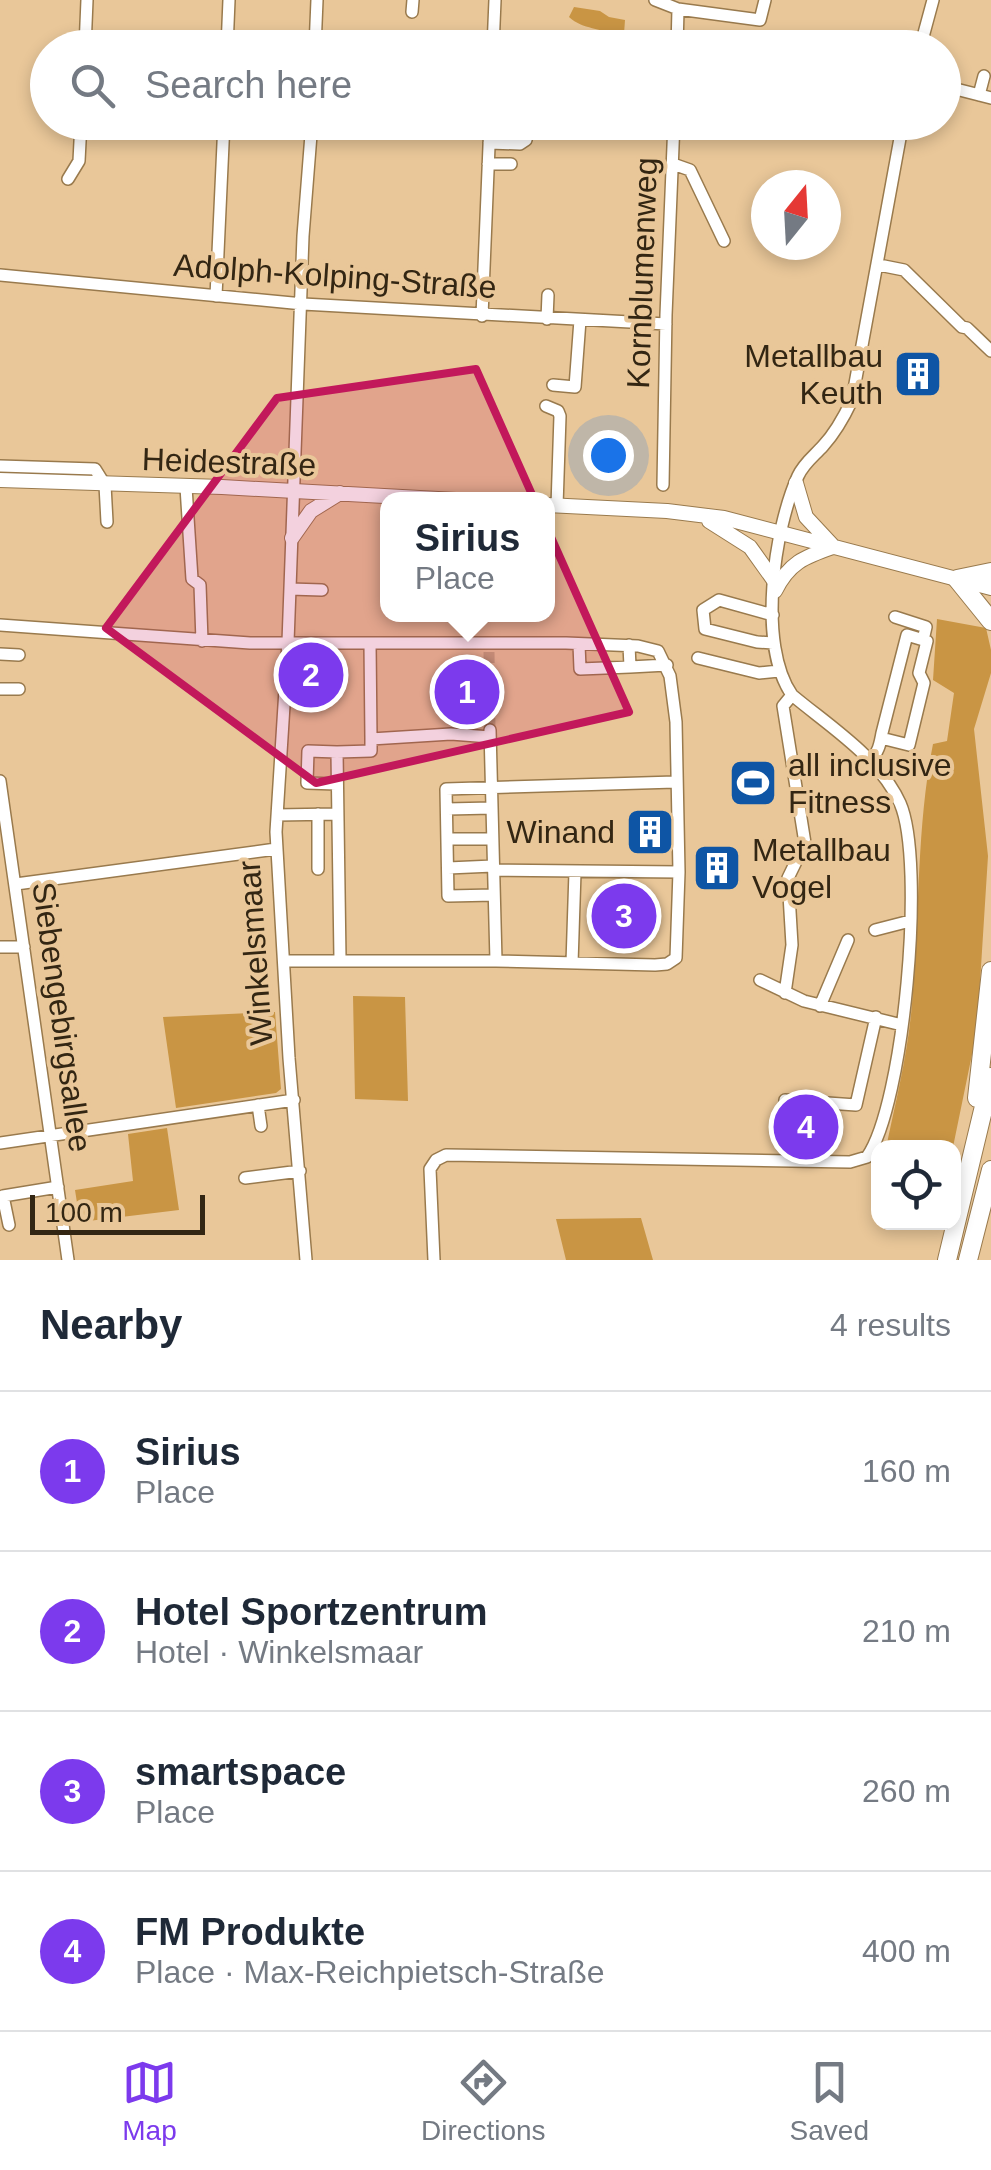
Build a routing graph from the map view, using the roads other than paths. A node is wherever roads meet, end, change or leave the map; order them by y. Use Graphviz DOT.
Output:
graph roads {
  1 [pos="87,0"];
  2 [pos="230,0"];
  3 [pos="317,0"];
  4 [pos="495,0"];
  5 [pos="655,0"];
  6 [pos="765,0"];
  7 [pos="933,0"];
  8 [pos="678,8"];
  9 [pos="86,30"];
  10 [pos="228,30"];
  11 [pos="316,30"];
  12 [pos="494,30"];
  13 [pos="677,30"];
  14 [pos="925,30"];
  15 [pos="984,76"];
  16 [pos="985,97"];
  17 [pos="81,140"];
  18 [pos="223,140"];
  19 [pos="311,140"];
  20 [pos="489,140"];
  21 [pos="526,140"];
  22 [pos="674,140"];
  23 [pos="900,140"];
  24 [pos="489,143"];
  25 [pos="488,164"];
  26 [pos="511,164"];
  27 [pos="674,164"];
  28 [pos="68,179"];
  29 [pos="724,242"];
  30 [pos="879,265"];
  31 [pos="0,275"];
  32 [pos="548,295"];
  33 [pos="216,296"];
  34 [pos="302,304"];
  35 [pos="482,316"];
  36 [pos="547,318"];
  37 [pos="580,320"];
  38 [pos="666,324"];
  39 [pos="991,351"];
  40 [pos="553,386"];
  41 [pos="546,406"];
  42 [pos="0,466"];
  43 [pos="0,480"];
  44 [pos="796,483"];
  45 [pos="663,484"];
  46 [pos="105,485"];
  47 [pos="186,487"];
  48 [pos="295,491"];
  49 [pos="553,492"];
  50 [pos="340,493"];
  51 [pos="380,495"];
  52 [pos="555,505"];
  53 [pos="695,514"];
  54 [pos="107,522"];
  55 [pos="780,533"];
  56 [pos="292,538"];
  57 [pos="833,547"];
  58 [pos="991,572"];
  59 [pos="958,579"];
  60 [pos="775,587"];
  61 [pos="290,588"];
  62 [pos="991,588"];
  63 [pos="322,590"];
  64 [pos="773,615"];
  65 [pos="895,616"];
  66 [pos="991,621"];
  67 [pos="0,625"];
  68 [pos="922,640"];
  69 [pos="202,641"];
  70 [pos="288,642"];
  71 [pos="370,642"];
  72 [pos="773,643"];
  73 [pos="579,644"];
  74 [pos="629,646"];
  75 [pos="0,654"];
  76 [pos="19,655"];
  77 [pos="698,658"];
  78 [pos="667,665"];
  79 [pos="630,667"];
  80 [pos="779,671"];
  81 [pos="19,688"];
  82 [pos="0,689"];
  83 [pos="792,695"];
  84 [pos="881,738"];
  85 [pos="371,740"];
  86 [pos="337,752"];
  87 [pos="871,761"];
  88 [pos="0,782"];
  89 [pos="675,782"];
  90 [pos="336,784"];
  91 [pos="491,788"];
  92 [pos="492,808"];
  93 [pos="446,809"];
  94 [pos="318,814"];
  95 [pos="336,814"];
  96 [pos="276,815"];
  97 [pos="492,838"];
  98 [pos="448,839"];
  99 [pos="276,849"];
  100 [pos="448,868"];
  101 [pos="493,868"];
  102 [pos="318,869"];
  103 [pos="575,872"];
  104 [pos="679,872"];
  105 [pos="16,884"];
  106 [pos="494,894"];
  107 [pos="910,921"];
  108 [pos="875,930"];
  109 [pos="848,940"];
  110 [pos="0,946"];
  111 [pos="24,948"];
  112 [pos="340,959"];
  113 [pos="496,960"];
  114 [pos="285,961"];
  115 [pos="572,963"];
  116 [pos="991,971"];
  117 [pos="760,980"];
  118 [pos="785,993"];
  119 [pos="820,1006"];
  120 [pos="876,1018"];
  121 [pos="902,1025"];
  122 [pos="991,1077"];
  123 [pos="294,1100"];
  124 [pos="786,1100"];
  125 [pos="258,1105"];
  126 [pos="260,1126"];
  127 [pos="51,1135"];
  128 [pos="0,1142"];
  129 [pos="973,1158"];
  130 [pos="991,1170"];
  131 [pos="300,1171"];
  132 [pos="245,1178"];
  133 [pos="991,1178"];
  134 [pos="58,1188"];
  135 [pos="984,1199"];
  136 [pos="8,1225"];
  137 [pos="68,1260"];
  138 [pos="306,1260"];
  139 [pos="434,1260"];
  140 [pos="947,1260"];
  141 [pos="968,1260"];
  1 -- 9 [label="street"];
  2 -- 10 [label="street"];
  3 -- 11 [label="street"];
  4 -- 12 [label="street"];
  5 -- 8 [label="street"];
  6 -- 8 [label="street"];
  7 -- 14 [label="street"];
  8 -- 13 [label="street"];
  15 -- 16 [label="street"];
  17 -- 28 [label="street"];
  18 -- 33 [label="street"];
  19 -- 34 [label="street, Winkelsmaar"];
  20 -- 24 [label="street"];
  21 -- 24 [label="street"];
  22 -- 27 [label="street, Kornblumenweg"];
  23 -- 30 [label="street"];
  24 -- 25 [label="street"];
  25 -- 26 [label="street"];
  25 -- 35 [label="street"];
  27 -- 29 [label="street"];
  27 -- 38 [label="street, Kornblumenweg"];
  30 -- 39 [label="street"];
  30 -- 44 [label="street"];
  31 -- 33 [label="street, Adolph-Kolping-Straße"];
  32 -- 36 [label="street"];
  33 -- 34 [label="street, Adolph-Kolping-Straße"];
  34 -- 35 [label="street, Adolph-Kolping-Straße"];
  34 -- 48 [label="street, Winkelsmaar"];
  35 -- 36 [label="street, Adolph-Kolping-Straße"];
  36 -- 37 [label="street, Adolph-Kolping-Straße"];
  37 -- 38 [label="street, Adolph-Kolping-Straße"];
  37 -- 40 [label="street"];
  38 -- 45 [label="street, Kornblumenweg"];
  41 -- 49 [label="street"];
  42 -- 46 [label="street"];
  43 -- 46 [label="main road, Heidestraße"];
  44 -- 55 [label="street"];
  44 -- 57 [label="main road"];
  46 -- 47 [label="main road, Heidestraße"];
  46 -- 54 [label="street"];
  47 -- 48 [label="main road, Heidestraße"];
  47 -- 69 [label="street"];
  48 -- 50 [label="main road, Heidestraße"];
  48 -- 56 [label="street, Winkelsmaar"];
  50 -- 51 [label="main road, Heidestraße"];
  50 -- 56 [label="main road"];
  52 -- 53 [label="main road"];
  53 -- 55 [label="main road"];
  53 -- 60 [label="main road"];
  55 -- 57 [label="main road"];
  55 -- 60 [label="street"];
  56 -- 61 [label="street, Winkelsmaar"];
  57 -- 59 [label="main road"];
  57 -- 60 [label="main road"];
  58 -- 59 [label="highway"];
  59 -- 62 [label="main road"];
  59 -- 66 [label="highway"];
  60 -- 64 [label="street"];
  61 -- 63 [label="street"];
  61 -- 70 [label="street, Winkelsmaar"];
  64 -- 72 [label="street"];
  64 -- 72 [label="street"];
  65 -- 68 [label="street"];
  67 -- 69 [label="street"];
  68 -- 84 [label="street"];
  68 -- 84 [label="street"];
  69 -- 70 [label="street"];
  70 -- 71 [label="street"];
  70 -- 96 [label="street, Winkelsmaar"];
  71 -- 73 [label="street"];
  71 -- 85 [label="street"];
  72 -- 80 [label="street"];
  73 -- 74 [label="street"];
  73 -- 79 [label="street"];
  74 -- 78 [label="street"];
  74 -- 79 [label="street"];
  75 -- 76 [label="street"];
  77 -- 80 [label="street"];
  78 -- 79 [label="street"];
  78 -- 89 [label="street"];
  80 -- 83 [label="street"];
  81 -- 82 [label="street"];
  83 -- 87 [label="street"];
  83 -- 118 [label="street"];
  84 -- 87 [label="street"];
  85 -- 86 [label="street"];
  85 -- 91 [label="street"];
  86 -- 90 [label="street"];
  86 -- 90 [label="street"];
  87 -- 107 [label="street"];
  88 -- 105 [label="street, Siebengebirgsallee"];
  89 -- 91 [label="street"];
  89 -- 104 [label="street"];
  90 -- 95 [label="street"];
  91 -- 92 [label="street"];
  91 -- 93 [label="street"];
  92 -- 93 [label="street"];
  92 -- 97 [label="street"];
  93 -- 98 [label="street"];
  94 -- 95 [label="street"];
  94 -- 96 [label="street"];
  94 -- 102 [label="street"];
  95 -- 112 [label="street"];
  96 -- 99 [label="street, Winkelsmaar"];
  97 -- 98 [label="street"];
  97 -- 101 [label="street"];
  98 -- 100 [label="street"];
  99 -- 105 [label="street"];
  99 -- 114 [label="street, Winkelsmaar"];
  100 -- 101 [label="street"];
  100 -- 106 [label="street"];
  101 -- 103 [label="street"];
  101 -- 106 [label="street"];
  103 -- 104 [label="street"];
  103 -- 115 [label="street"];
  104 -- 115 [label="street"];
  105 -- 111 [label="street, Siebengebirgsallee"];
  106 -- 113 [label="street"];
  107 -- 108 [label="street"];
  107 -- 121 [label="street"];
  109 -- 119 [label="street"];
  110 -- 111 [label="street"];
  111 -- 127 [label="street, Siebengebirgsallee"];
  112 -- 113 [label="street"];
  112 -- 114 [label="street"];
  113 -- 115 [label="street"];
  114 -- 123 [label="street, Winkelsmaar"];
  116 -- 129 [label="highway"];
  117 -- 118 [label="street"];
  118 -- 119 [label="street"];
  119 -- 120 [label="street"];
  120 -- 121 [label="street"];
  120 -- 124 [label="street"];
  121 -- 139 [label="street"];
  122 -- 129 [label="highway"];
  123 -- 125 [label="street"];
  123 -- 131 [label="street, Winkelsmaar"];
  125 -- 126 [label="street"];
  125 -- 127 [label="street"];
  127 -- 128 [label="street"];
  127 -- 134 [label="street, Siebengebirgsallee"];
  129 -- 140 [label="highway"];
  130 -- 135 [label="highway"];
  131 -- 132 [label="street"];
  131 -- 138 [label="street, Winkelsmaar"];
  133 -- 135 [label="highway"];
  134 -- 136 [label="street"];
  134 -- 137 [label="street, Siebengebirgsallee"];
  135 -- 141 [label="highway"];
}
